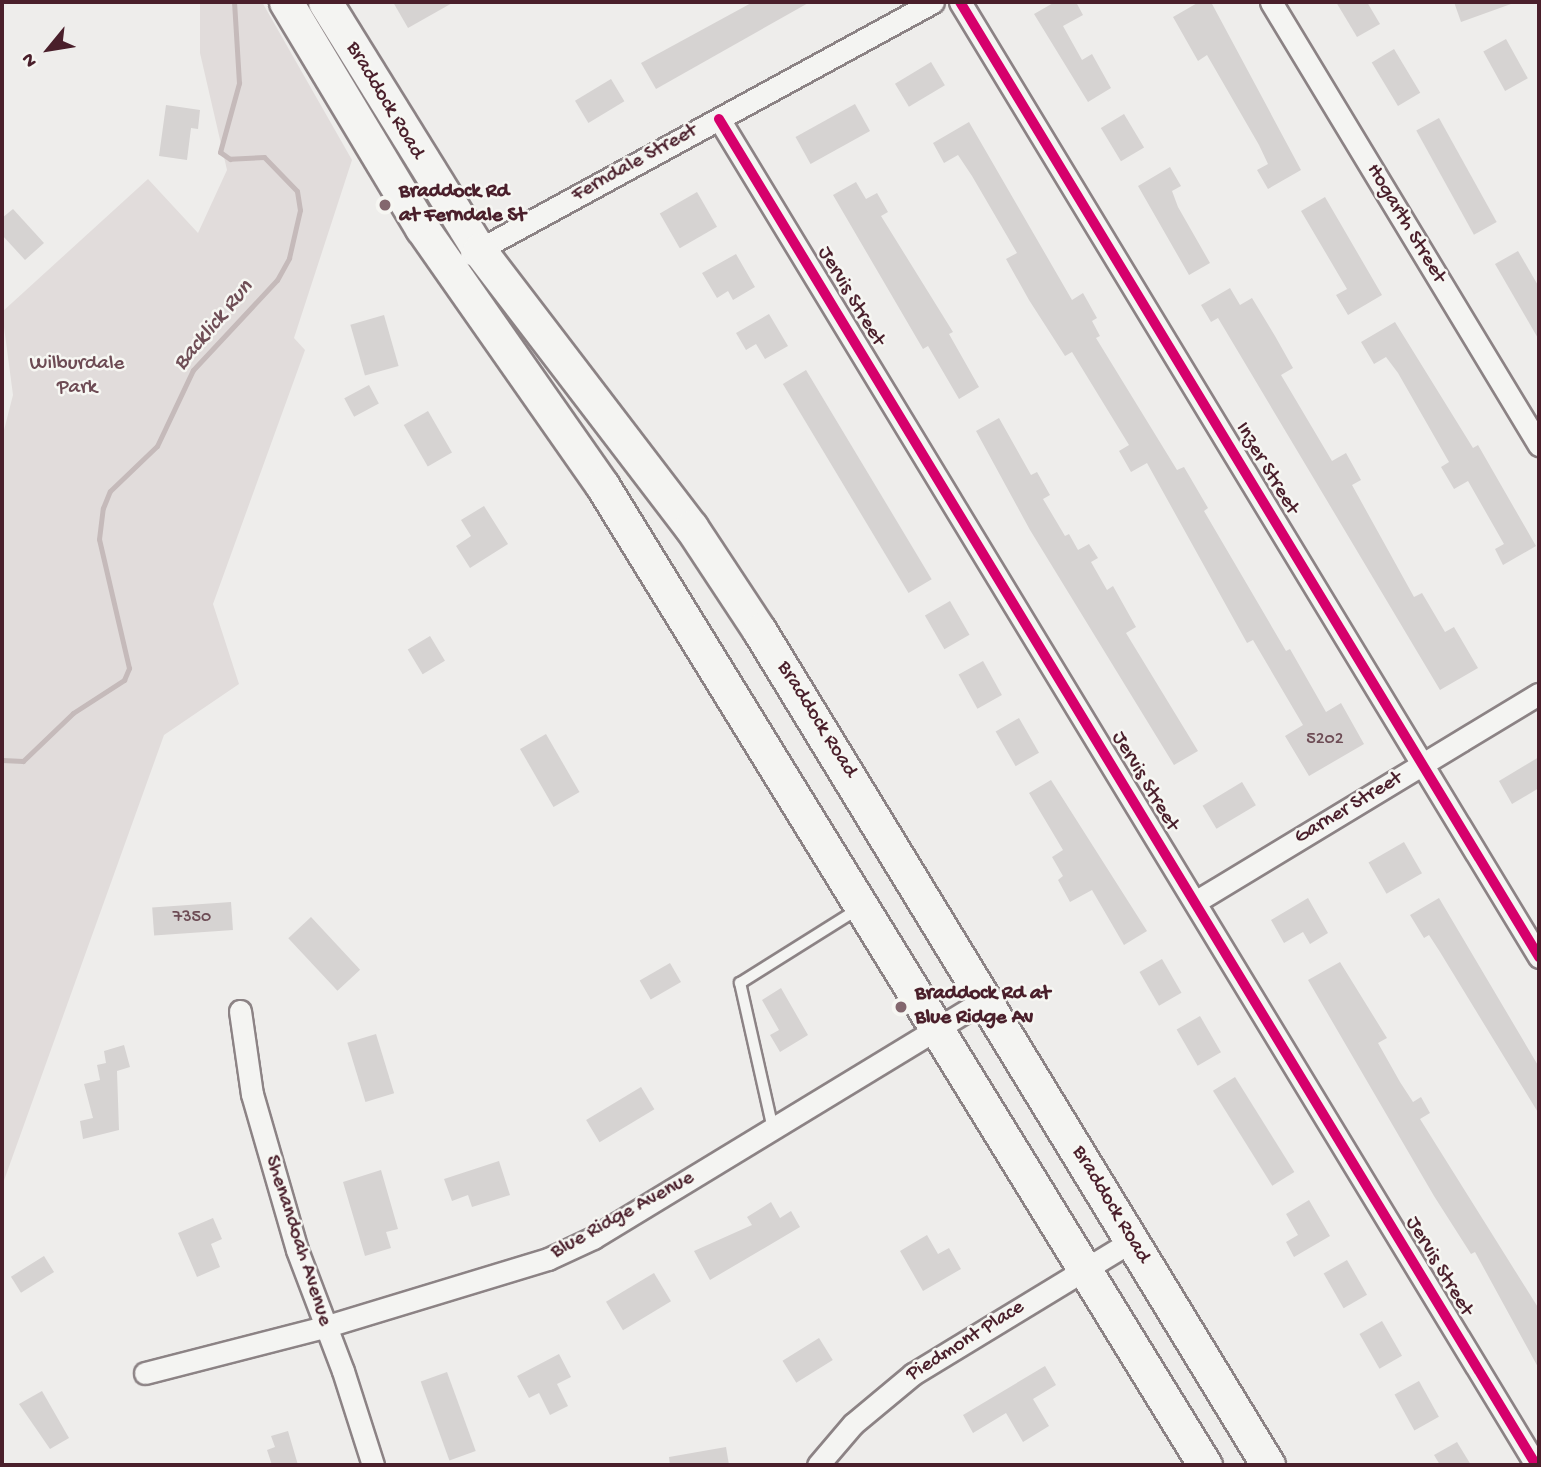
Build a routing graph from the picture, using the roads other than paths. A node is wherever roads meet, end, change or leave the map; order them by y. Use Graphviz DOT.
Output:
graph roads {
  1 [pos="286,2"];
  2 [pos="325,2"];
  3 [pos="933,2"];
  4 [pos="960,2"];
  5 [pos="1271,2"];
  6 [pos="719,119"];
  7 [pos="479,250"];
  8 [pos="448,267"];
  9 [pos="1539,445"];
  10 [pos="1539,694"];
  11 [pos="1423,765"];
  12 [pos="1195,902"];
  13 [pos="863,905"];
  14 [pos="1539,957"];
  15 [pos="985,1000"];
  16 [pos="240,1011"];
  17 [pos="939,1028"];
  18 [pos="773,1129"];
  19 [pos="1132,1241"];
  20 [pos="1085,1270"];
  21 [pos="324,1327"];
  22 [pos="145,1373"];
  23 [pos="373,1465"];
  24 [pos="818,1465"];
  25 [pos="1205,1465"];
  26 [pos="1268,1465"];
  27 [pos="1536,1465"];
  1 -- 8 [label="main road, Braddock Road"];
  2 -- 7 [label="main road, Braddock Road"];
  3 -- 6 [label="street, Ferndale Street"];
  4 -- 11 [label="street, Inzer Street"];
  5 -- 9 [label="street, Hogarth Street"];
  6 -- 7 [label="street, Ferndale Street"];
  6 -- 12 [label="street, Jervis Street"];
  7 -- 8 [label="street, Ferndale Street"];
  7 -- 15 [label="main road, Braddock Road"];
  8 -- 13 [label="main road, Braddock Road"];
  10 -- 11 [label="street, Garner Street"];
  11 -- 12 [label="street, Garner Street"];
  11 -- 14 [label="street, Inzer Street"];
  12 -- 27 [label="street, Jervis Street"];
  13 -- 17 [label="main road, Braddock Road"];
  13 -- 18 [label="lane"];
  15 -- 17 [label="street, Blue Ridge Avenue"];
  15 -- 19 [label="main road, Braddock Road"];
  16 -- 21 [label="street, Shenandoah Avenue"];
  17 -- 18 [label="street, Blue Ridge Avenue"];
  17 -- 20 [label="main road, Braddock Road"];
  18 -- 21 [label="street, Blue Ridge Avenue"];
  19 -- 20 [label="street, Piedmont Place"];
  19 -- 26 [label="main road, Braddock Road"];
  20 -- 24 [label="street, Piedmont Place"];
  20 -- 25 [label="main road, Braddock Road"];
  21 -- 22 [label="street, Blue Ridge Avenue"];
  21 -- 23 [label="street, Shenandoah Avenue"];
}
